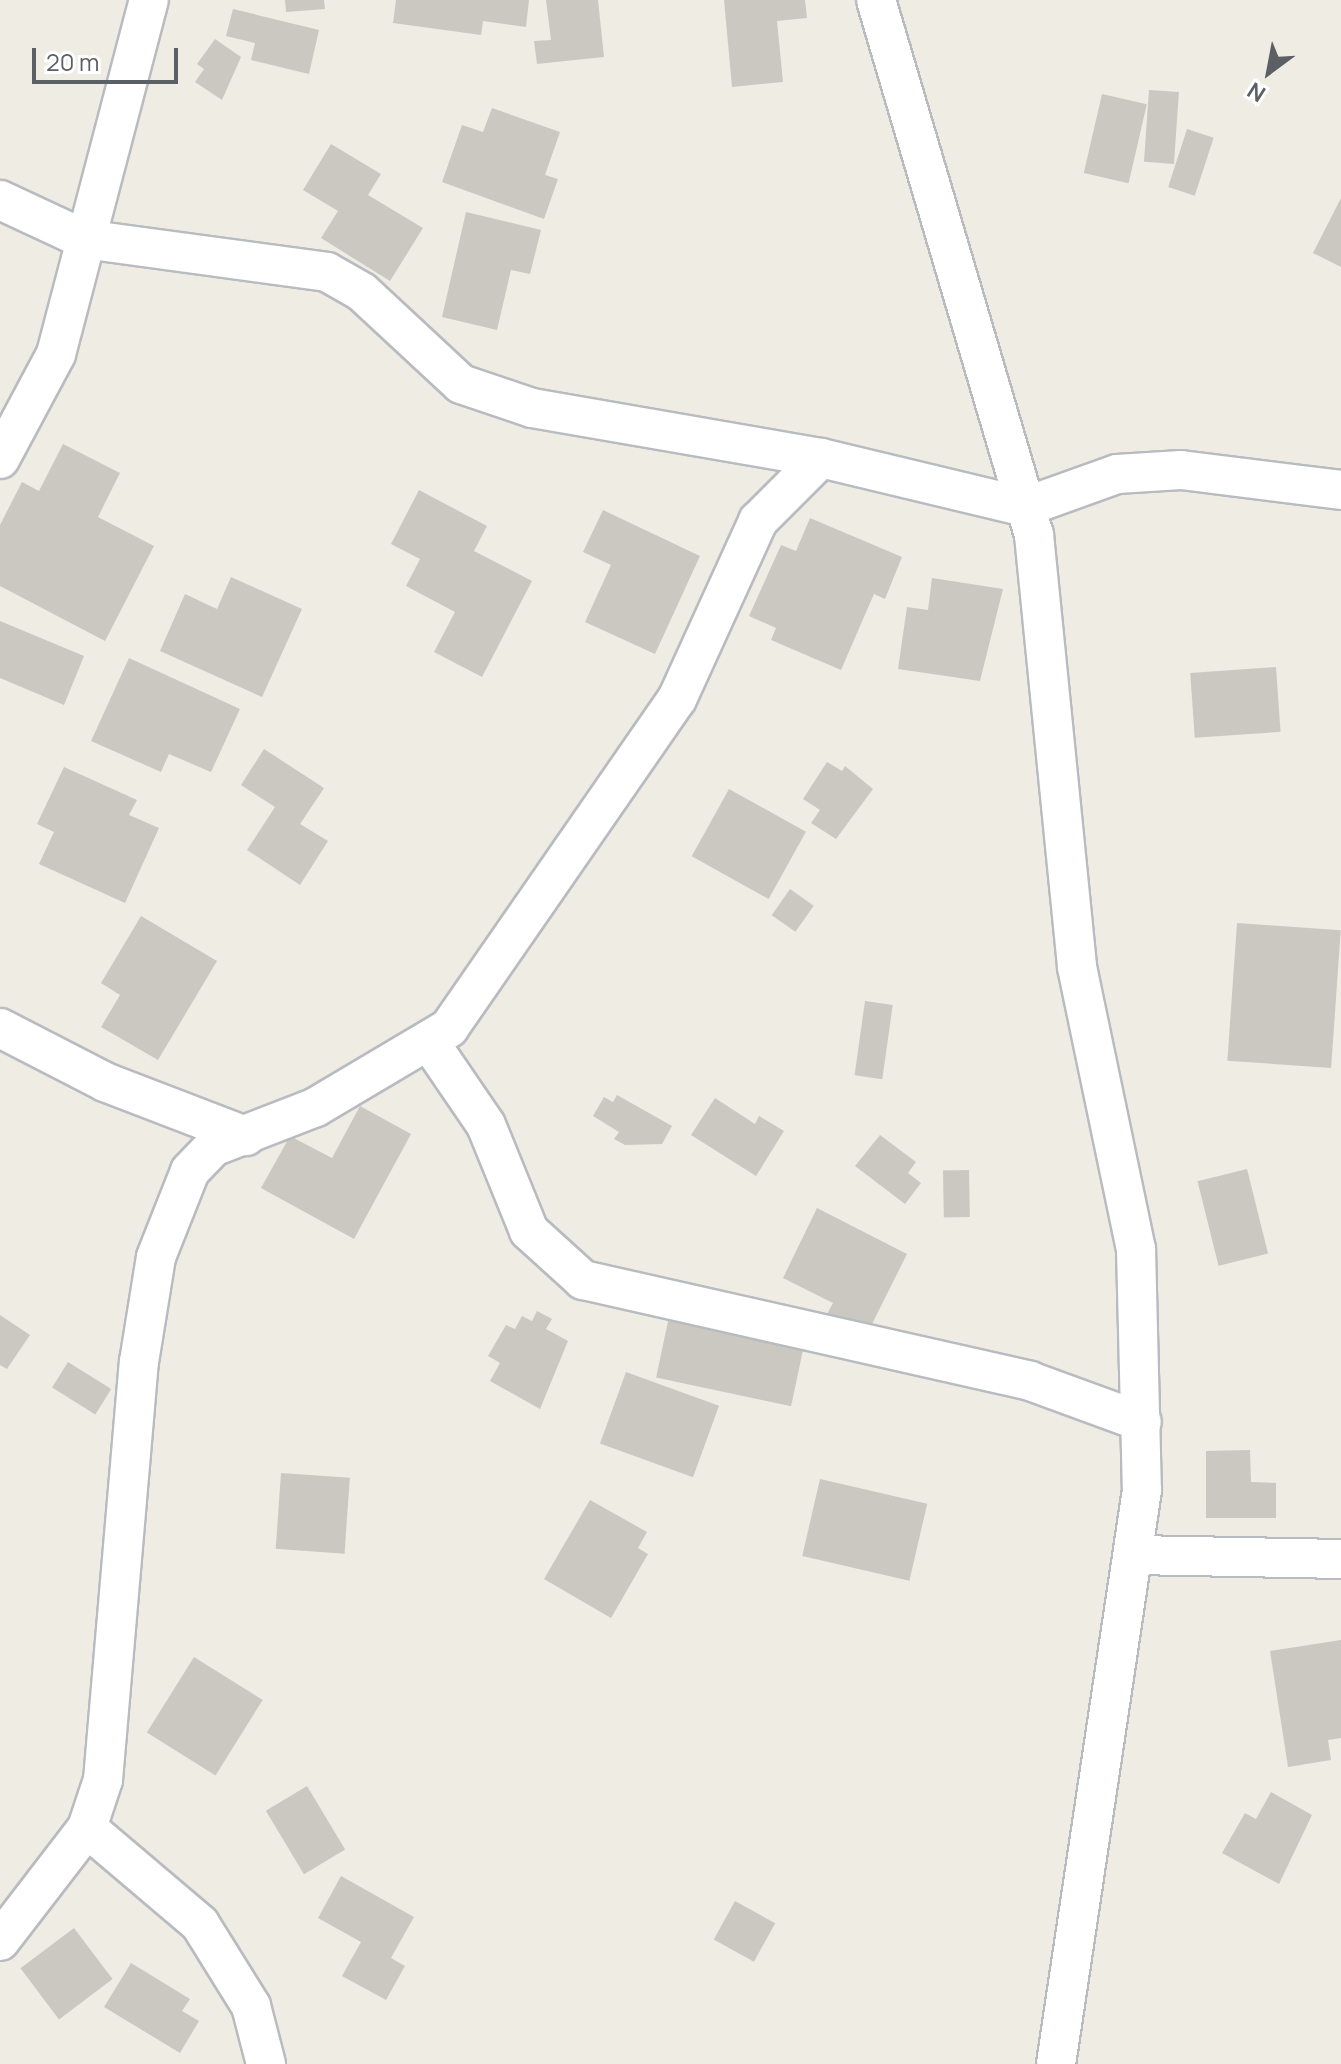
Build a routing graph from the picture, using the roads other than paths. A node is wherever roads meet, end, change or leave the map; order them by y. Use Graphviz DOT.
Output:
graph roads {
  1 [pos="149,0"];
  2 [pos="876,0"];
  3 [pos="0,200"];
  4 [pos="84,239"];
  5 [pos="821,458"];
  6 [pos="0,459"];
  7 [pos="1341,490"];
  8 [pos="1025,507"];
  9 [pos="0,1028"];
  10 [pos="430,1043"];
  11 [pos="246,1136"];
  12 [pos="1142,1422"];
  13 [pos="1134,1555"];
  14 [pos="1341,1559"];
  15 [pos="87,1828"];
  16 [pos="0,1941"];
  17 [pos="266,2064"];
  18 [pos="1056,2064"];
  1 -- 4 [label="street"];
  2 -- 8 [label="street"];
  3 -- 4 [label="street"];
  4 -- 5 [label="street"];
  4 -- 6 [label="street"];
  5 -- 8 [label="street"];
  5 -- 10 [label="street"];
  7 -- 8 [label="street"];
  8 -- 12 [label="street"];
  9 -- 11 [label="street"];
  10 -- 11 [label="street"];
  10 -- 12 [label="street"];
  11 -- 15 [label="street"];
  12 -- 13 [label="street"];
  13 -- 14 [label="street"];
  13 -- 18 [label="street"];
  15 -- 16 [label="street"];
  15 -- 17 [label="street"];
}
